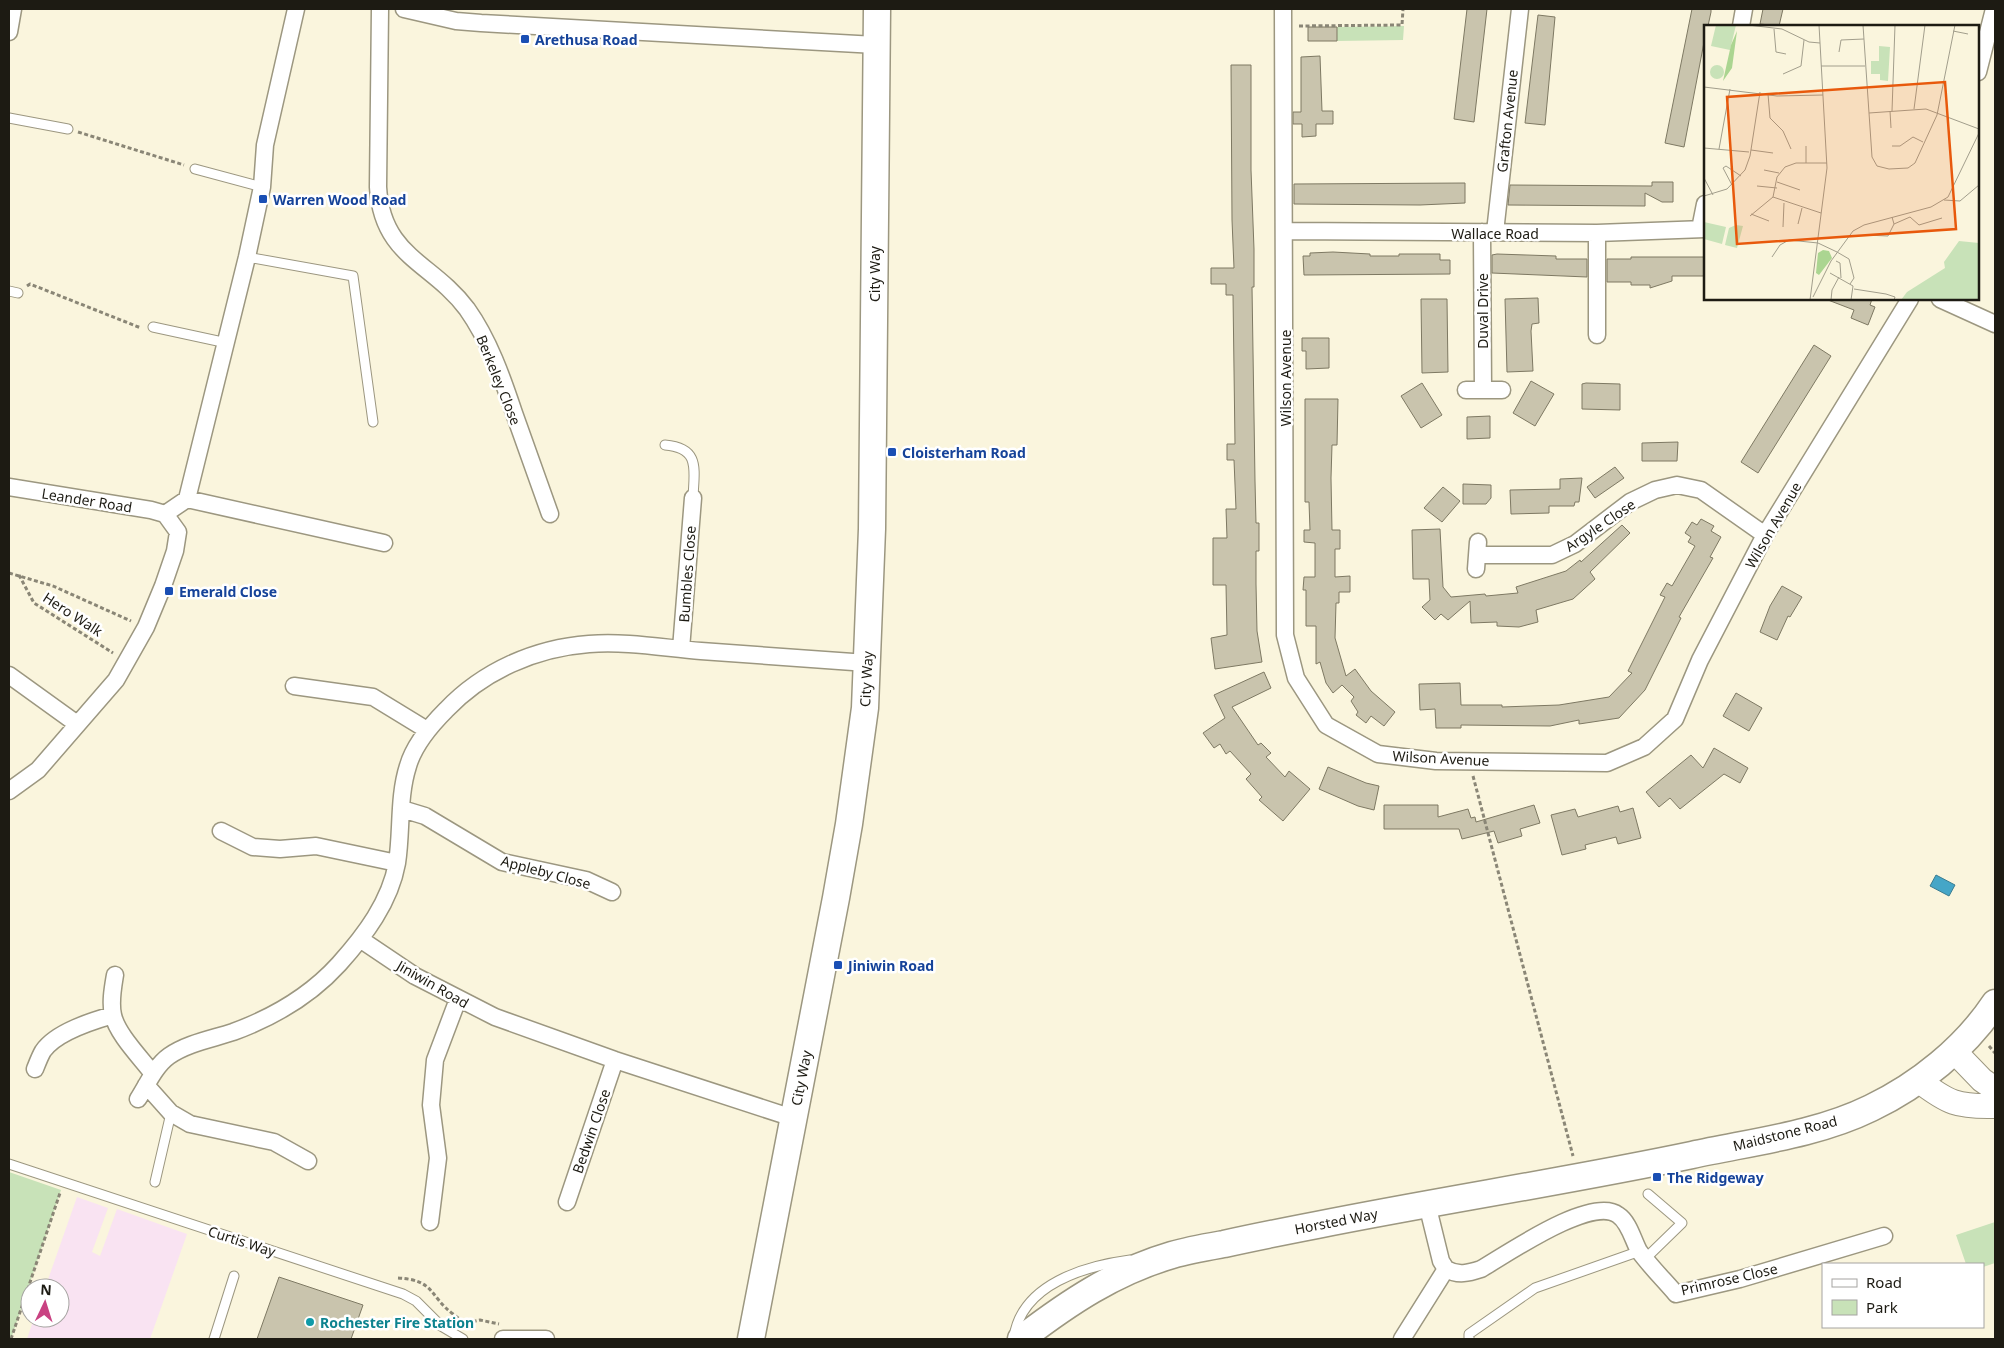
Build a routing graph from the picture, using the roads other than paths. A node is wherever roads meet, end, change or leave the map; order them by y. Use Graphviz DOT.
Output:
graph roads {
  1 [pos="14,9"];
  2 [pos="296,9"];
  3 [pos="380,9"];
  4 [pos="404,9"];
  5 [pos="877,9"];
  6 [pos="1283,9"];
  7 [pos="1520,9"];
  8 [pos="1744,9"];
  9 [pos="1994,9"];
  10 [pos="421,11"];
  11 [pos="1741,25"];
  12 [pos="9,32"];
  13 [pos="876,44"];
  14 [pos="1979,68"];
  15 [pos="9,118"];
  16 [pos="68,129"];
  17 [pos="195,169"];
  18 [pos="262,187"];
  19 [pos="1704,216"];
  20 [pos="1703,229"];
  21 [pos="1285,232"];
  22 [pos="1488,232"];
  23 [pos="1597,233"];
  24 [pos="247,257"];
  25 [pos="9,290"];
  26 [pos="18,293"];
  27 [pos="1909,300"];
  28 [pos="1942,300"];
  29 [pos="1995,324"];
  30 [pos="153,327"];
  31 [pos="1597,335"];
  32 [pos="227,343"];
  33 [pos="1502,390"];
  34 [pos="373,422"];
  35 [pos="665,445"];
  36 [pos="9,488"];
  37 [pos="693,498"];
  38 [pos="188,499"];
  39 [pos="165,514"];
  40 [pos="550,514"];
  41 [pos="1765,535"];
  42 [pos="384,543"];
  43 [pos="1477,556"];
  44 [pos="681,649"];
  45 [pos="868,663"];
  46 [pos="9,675"];
  47 [pos="294,686"];
  48 [pos="77,724"];
  49 [pos="427,730"];
  50 [pos="9,791"];
  51 [pos="402,808"];
  52 [pos="221,831"];
  53 [pos="397,864"];
  54 [pos="612,892"];
  55 [pos="360,939"];
  56 [pos="116,975"];
  57 [pos="458,1000"];
  58 [pos="1995,1003"];
  59 [pos="113,1015"];
  60 [pos="1954,1051"];
  61 [pos="615,1060"];
  62 [pos="35,1069"];
  63 [pos="1918,1080"];
  64 [pos="146,1086"];
  65 [pos="1995,1090"];
  66 [pos="1995,1106"];
  67 [pos="171,1113"];
  68 [pos="793,1118"];
  69 [pos="1673,1159"];
  70 [pos="308,1161"];
  71 [pos="9,1164"];
  72 [pos="156,1182"];
  73 [pos="1648,1194"];
  74 [pos="567,1202"];
  75 [pos="1427,1204"];
  76 [pos="430,1222"];
  77 [pos="1884,1236"];
  78 [pos="1172,1255"];
  79 [pos="1643,1255"];
  80 [pos="1446,1269"];
  81 [pos="234,1276"];
  82 [pos="214,1339"];
  83 [pos="463,1339"];
  84 [pos="504,1339"];
  85 [pos="546,1339"];
  86 [pos="751,1339"];
  87 [pos="1014,1339"];
  88 [pos="1021,1339"];
  89 [pos="1402,1339"];
  90 [pos="1468,1339"];
  1 -- 12 [label="street"];
  2 -- 18 [label="street"];
  3 -- 40 [label="street, Berkeley Close"];
  4 -- 10 [label="street"];
  5 -- 13 [label="main road, City Way"];
  6 -- 21 [label="street, Wilson Avenue"];
  7 -- 22 [label="street, Grafton Avenue"];
  8 -- 11 [label="street"];
  9 -- 14 [label="street"];
  10 -- 13 [label="street"];
  13 -- 45 [label="main road, City Way"];
  15 -- 16 [label="lane"];
  17 -- 18 [label="lane"];
  18 -- 24 [label="street"];
  19 -- 20 [label="street"];
  20 -- 23 [label="street, Wallace Road"];
  21 -- 22 [label="street, Wallace Road"];
  21 -- 41 [label="street, Wilson Avenue"];
  22 -- 23 [label="street, Wallace Road"];
  22 -- 33 [label="street, Duval Drive"];
  23 -- 31 [label="street"];
  24 -- 32 [label="street"];
  24 -- 34 [label="lane"];
  25 -- 26 [label="lane"];
  27 -- 41 [label="street, Wilson Avenue"];
  28 -- 29 [label="street"];
  30 -- 32 [label="lane"];
  32 -- 38 [label="street"];
  35 -- 37 [label="lane"];
  36 -- 39 [label="street, Leander Road"];
  37 -- 44 [label="street, Bumbles Close"];
  38 -- 39 [label="street"];
  38 -- 42 [label="street"];
  39 -- 48 [label="street"];
  41 -- 43 [label="street, Argyle Close"];
  44 -- 45 [label="street"];
  44 -- 49 [label="street"];
  45 -- 68 [label="main road, City Way"];
  46 -- 48 [label="street"];
  47 -- 49 [label="street"];
  48 -- 50 [label="street"];
  49 -- 51 [label="street"];
  51 -- 53 [label="street"];
  51 -- 54 [label="street, Appleby Close"];
  52 -- 53 [label="street"];
  53 -- 55 [label="street"];
  55 -- 57 [label="street, Jiniwin Road"];
  55 -- 64 [label="street"];
  56 -- 59 [label="street"];
  57 -- 61 [label="street, Jiniwin Road"];
  57 -- 76 [label="street"];
  58 -- 60 [label="main road, Maidstone Road"];
  59 -- 62 [label="street"];
  59 -- 64 [label="street"];
  60 -- 63 [label="main road, Maidstone Road"];
  60 -- 65 [label="street"];
  61 -- 68 [label="street, Jiniwin Road"];
  61 -- 74 [label="street, Bedwin Close"];
  63 -- 66 [label="street"];
  63 -- 69 [label="main road, Maidstone Road"];
  64 -- 67 [label="street"];
  67 -- 70 [label="street"];
  67 -- 72 [label="lane"];
  68 -- 86 [label="main road, City Way"];
  69 -- 75 [label="main road, Horsted Way"];
  71 -- 83 [label="lane, Curtis Way"];
  73 -- 79 [label="lane"];
  75 -- 78 [label="main road, Horsted Way"];
  75 -- 80 [label="street"];
  77 -- 79 [label="street, Primrose Close"];
  78 -- 87 [label="lane"];
  78 -- 88 [label="main road, Horsted Way"];
  79 -- 80 [label="street, Primrose Close"];
  79 -- 90 [label="lane"];
  80 -- 89 [label="street"];
  81 -- 82 [label="lane"];
  84 -- 85 [label="street"];
}
